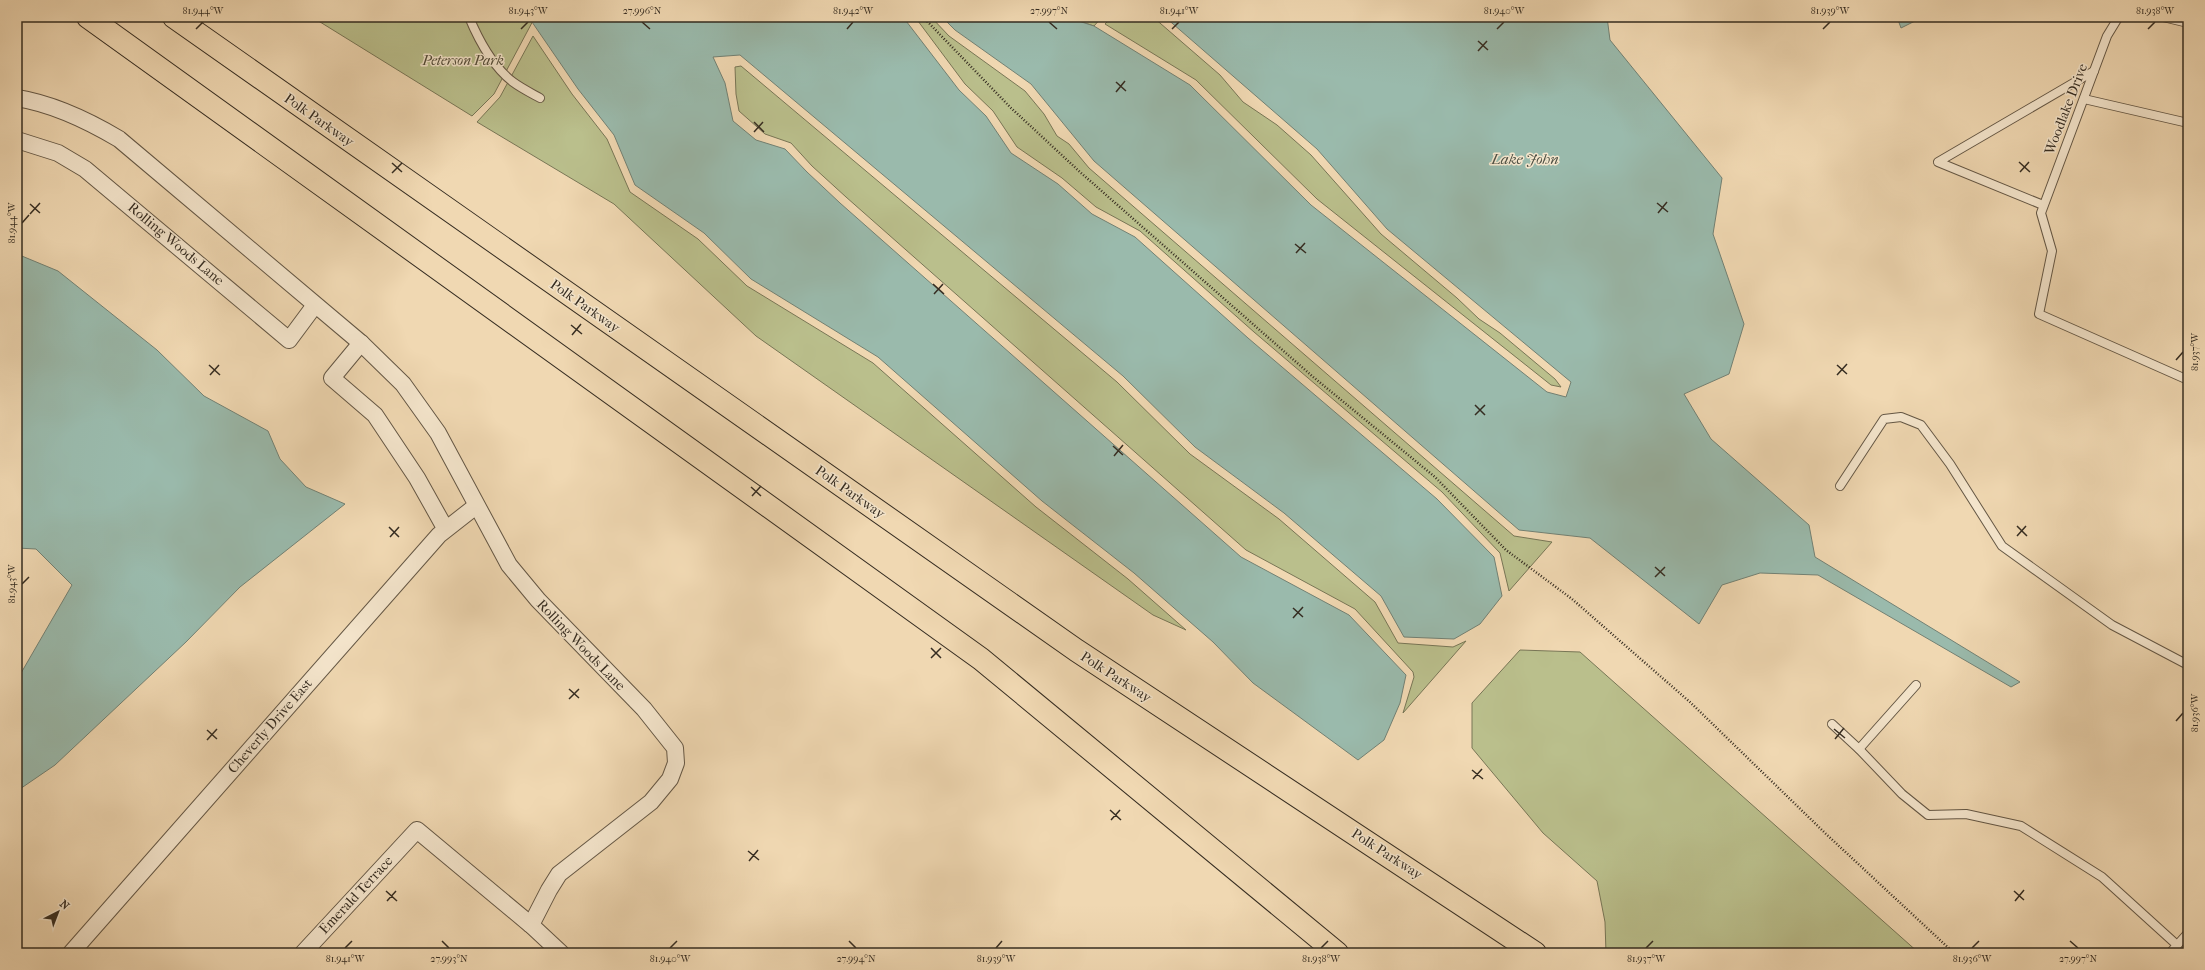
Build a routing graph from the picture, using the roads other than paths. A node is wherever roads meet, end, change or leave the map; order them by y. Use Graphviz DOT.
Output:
graph roads {
  1 [pos="88,17"];
  2 [pos="174,17"];
  3 [pos="469,17"];
  4 [pos="2121,17"];
  5 [pos="2163,17"];
  6 [pos="2188,23"];
  7 [pos="2094,71"];
  8 [pos="17,98"];
  9 [pos="540,98"];
  10 [pos="2084,99"];
  11 [pos="2188,123"];
  12 [pos="17,140"];
  13 [pos="2044,205"];
  14 [pos="315,305"];
  15 [pos="361,343"];
  16 [pos="2188,380"];
  17 [pos="1840,486"];
  18 [pos="476,506"];
  19 [pos="445,528"];
  20 [pos="2188,665"];
  21 [pos="1916,685"];
  22 [pos="1832,724"];
  23 [pos="1859,748"];
  24 [pos="531,924"];
  25 [pos="2188,933"];
  26 [pos="2177,945"];
  27 [pos="71,953"];
  28 [pos="303,953"];
  29 [pos="561,953"];
  30 [pos="1337,953"];
  31 [pos="1535,953"];
  32 [pos="2170,953"];
  1 -- 30 [label="highway"];
  2 -- 31 [label="highway, Polk Parkway"];
  3 -- 9 [label="lane"];
  4 -- 7 [label="lane, Woodlake Drive"];
  5 -- 6 [label="lane"];
  7 -- 10 [label="lane, Woodlake Drive"];
  7 -- 13 [label="lane"];
  8 -- 14 [label="street, Rolling Woods Lane"];
  10 -- 11 [label="lane"];
  10 -- 13 [label="lane, Woodlake Drive"];
  12 -- 14 [label="street, Rolling Woods Lane"];
  13 -- 16 [label="lane, Woodlake Drive"];
  14 -- 15 [label="street, Rolling Woods Lane"];
  15 -- 18 [label="street, Rolling Woods Lane"];
  15 -- 19 [label="street"];
  17 -- 20 [label="lane"];
  18 -- 19 [label="street, Cheverly Drive East"];
  18 -- 24 [label="street, Rolling Woods Lane"];
  19 -- 27 [label="street, Cheverly Drive East"];
  21 -- 23 [label="lane"];
  22 -- 23 [label="lane"];
  23 -- 26 [label="lane"];
  24 -- 28 [label="street, Emerald Terrace"];
  24 -- 29 [label="street"];
  25 -- 26 [label="lane"];
  26 -- 32 [label="lane"];
}
